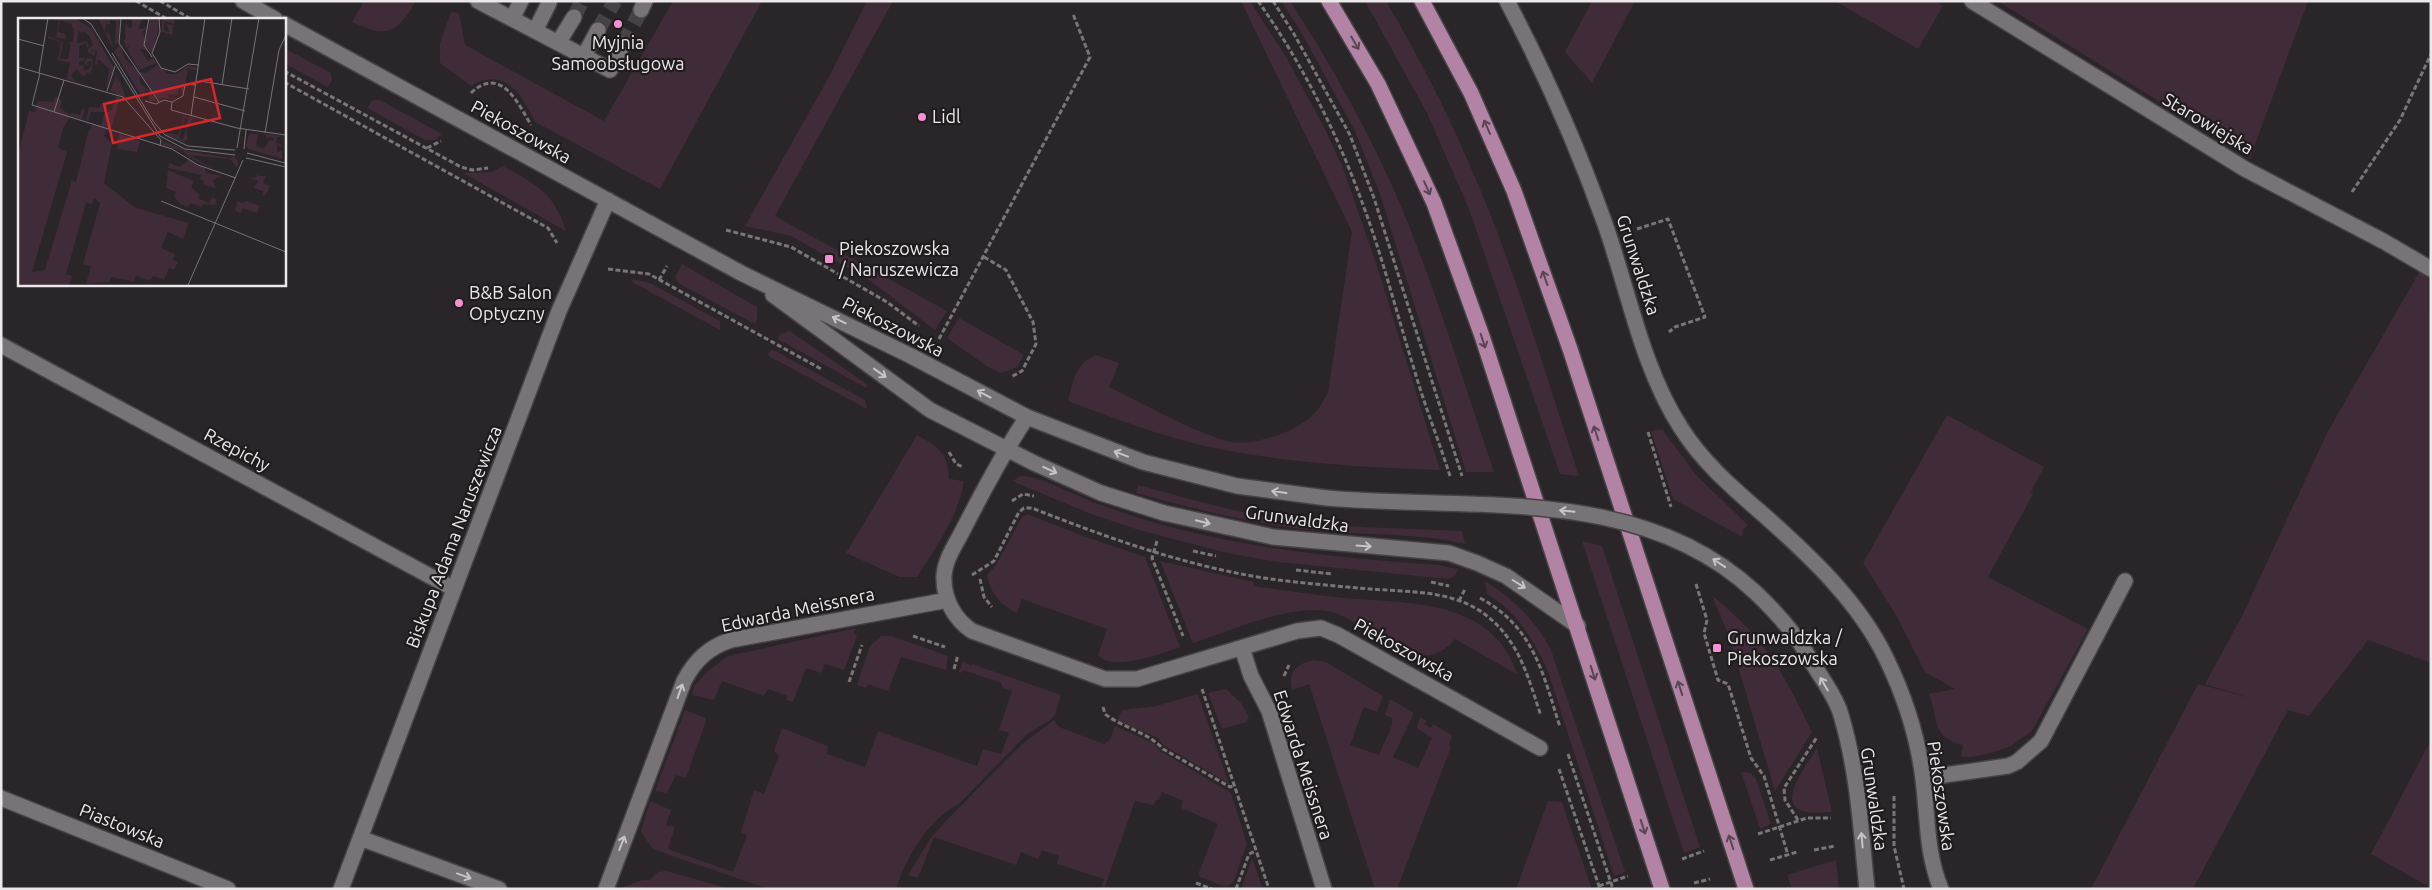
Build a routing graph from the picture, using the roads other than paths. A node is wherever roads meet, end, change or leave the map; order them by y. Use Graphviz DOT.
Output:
graph roads {
  1 [pos="243,1"];
  2 [pos="478,1"];
  3 [pos="521,1"];
  4 [pos="1329,1"];
  5 [pos="1422,1"];
  6 [pos="1507,1"];
  7 [pos="1972,1"];
  8 [pos="550,3"];
  9 [pos="574,17"];
  10 [pos="273,18"];
  11 [pos="512,19"];
  12 [pos="285,25"];
  13 [pos="598,30"];
  14 [pos="535,31"];
  15 [pos="558,43"];
  16 [pos="623,44"];
  17 [pos="584,56"];
  18 [pos="608,200"];
  19 [pos="2431,269"];
  20 [pos="741,273"];
  21 [pos="1,345"];
  22 [pos="1027,417"];
  23 [pos="1006,449"];
  24 [pos="1766,517"];
  25 [pos="2125,581"];
  26 [pos="454,589"];
  27 [pos="948,600"];
  28 [pos="1578,626"];
  29 [pos="1242,648"];
  30 [pos="1540,748"];
  31 [pos="1923,778"];
  32 [pos="1,798"];
  33 [pos="360,838"];
  34 [pos="228,889"];
  35 [pos="341,889"];
  36 [pos="499,889"];
  37 [pos="606,889"];
  38 [pos="1324,889"];
  39 [pos="1662,889"];
  40 [pos="1746,889"];
  41 [pos="1866,889"];
  42 [pos="1941,889"];
  1 -- 10 [label="street"];
  2 -- 11 [label="street"];
  3 -- 11 [label="street"];
  4 -- 28 [label="main road, one-way"];
  40 -- 5 [label="main road, one-way"];
  6 -- 24 [label="street, Grunwaldzka"];
  7 -- 19 [label="street, Starowiejska"];
  8 -- 14 [label="street"];
  9 -- 15 [label="street"];
  11 -- 14 [label="street"];
  12 -- 18 [label="street, Piekoszowska"];
  13 -- 17 [label="street"];
  14 -- 15 [label="street"];
  15 -- 17 [label="street"];
  16 -- 17 [label="street"];
  18 -- 20 [label="street, Piekoszowska"];
  18 -- 26 [label="street, Biskupa Adama Naruszewicza"];
  22 -- 20 [label="street, Piekoszowska, one-way"];
  20 -- 23 [label="street, Piekoszowska, one-way"];
  21 -- 26 [label="street, Rzepichy"];
  22 -- 23 [label="street"];
  41 -- 22 [label="street, Grunwaldzka, one-way, bridge"];
  23 -- 27 [label="street"];
  23 -- 28 [label="street, Grunwaldzka, one-way"];
  24 -- 31 [label="street, Piekoszowska"];
  25 -- 31 [label="street"];
  26 -- 33 [label="street, Biskupa Adama Naruszewicza"];
  27 -- 29 [label="street"];
  37 -- 27 [label="street, Edwarda Meissnera, one-way"];
  28 -- 39 [label="main road, one-way"];
  29 -- 30 [label="street, Piekoszowska"];
  29 -- 38 [label="street, Edwarda Meissnera"];
  31 -- 42 [label="street, Piekoszowska"];
  32 -- 34 [label="street, Piastowska"];
  33 -- 35 [label="street, Biskupa Adama Naruszewicza"];
  33 -- 36 [label="street, one-way"];
}
